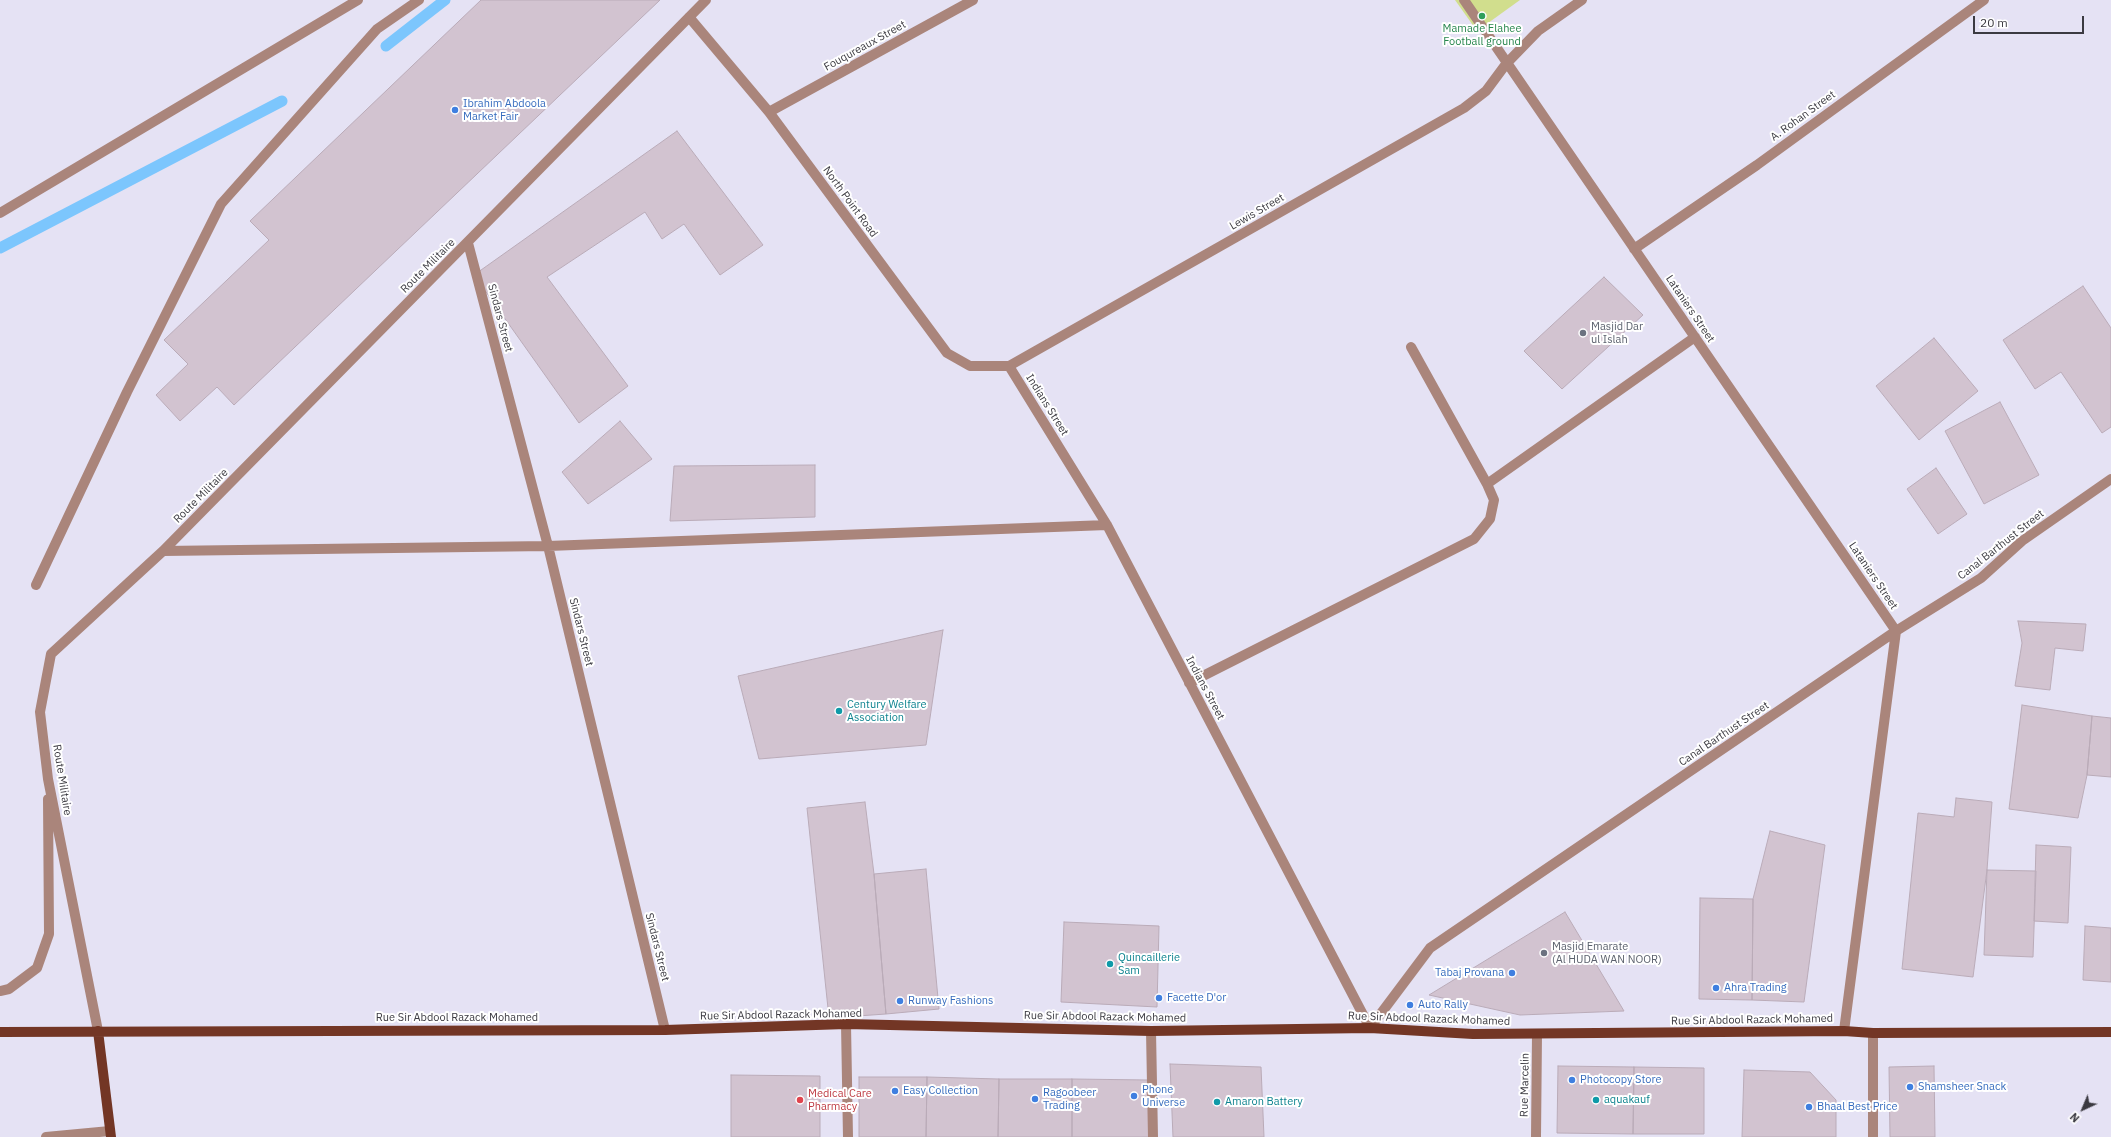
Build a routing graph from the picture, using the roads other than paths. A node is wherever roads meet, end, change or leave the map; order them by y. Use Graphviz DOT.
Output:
graph roads {
  1 [pos="358,0"];
  2 [pos="419,0"];
  3 [pos="706,0"];
  4 [pos="973,0"];
  5 [pos="1464,0"];
  6 [pos="1582,0"];
  7 [pos="1984,0"];
  8 [pos="688,17"];
  9 [pos="1506,64"];
  10 [pos="769,112"];
  11 [pos="0,213"];
  12 [pos="468,243"];
  13 [pos="1634,249"];
  14 [pos="1695,337"];
  15 [pos="1411,347"];
  16 [pos="1008,366"];
  17 [pos="2111,479"];
  18 [pos="1487,484"];
  19 [pos="1107,525"];
  20 [pos="548,546"];
  21 [pos="163,551"];
  22 [pos="36,585"];
  23 [pos="1896,631"];
  24 [pos="1189,683"];
  25 [pos="48,779"];
  26 [pos="0,991"];
  27 [pos="846,1024"];
  28 [pos="1370,1028"];
  29 [pos="665,1030"];
  30 [pos="98,1031"];
  31 [pos="1152,1031"];
  32 [pos="1844,1031"];
  33 [pos="0,1032"];
  34 [pos="2111,1032"];
  35 [pos="1874,1033"];
  36 [pos="1537,1034"];
  37 [pos="110,1134"];
  38 [pos="46,1137"];
  39 [pos="848,1137"];
  40 [pos="1153,1137"];
  41 [pos="1536,1137"];
  42 [pos="1873,1137"];
  1 -- 11 [label="street"];
  2 -- 22 [label="street"];
  3 -- 8 [label="street, Route Militaire"];
  4 -- 10 [label="street, Fouqureaux Street"];
  5 -- 9 [label="street, Lataniers Street"];
  6 -- 9 [label="street, Lewis Street"];
  7 -- 13 [label="street, A. Rohan Street"];
  8 -- 10 [label="street, North Point Road"];
  8 -- 12 [label="street, Route Militaire"];
  9 -- 13 [label="street, Lataniers Street"];
  9 -- 16 [label="street, Lewis Street"];
  10 -- 16 [label="street, North Point Road"];
  12 -- 20 [label="street, Sindars Street"];
  12 -- 21 [label="street, Route Militaire"];
  13 -- 14 [label="street, Lataniers Street"];
  14 -- 18 [label="street"];
  14 -- 23 [label="street, Lataniers Street"];
  15 -- 18 [label="street"];
  16 -- 19 [label="street, Indians Street"];
  17 -- 23 [label="street, Canal Barthust Street"];
  18 -- 24 [label="street"];
  19 -- 20 [label="street"];
  19 -- 24 [label="street, Indians Street"];
  20 -- 21 [label="street"];
  20 -- 29 [label="street, Sindars Street"];
  21 -- 25 [label="street, Route Militaire"];
  23 -- 28 [label="street, Canal Barthust Street"];
  23 -- 32 [label="street"];
  24 -- 28 [label="street, Indians Street"];
  25 -- 26 [label="street"];
  25 -- 30 [label="street, Route Militaire"];
  27 -- 29 [label="main road, Rue Sir Abdool Razack Mohamed"];
  27 -- 31 [label="main road, Rue Sir Abdool Razack Mohamed"];
  27 -- 39 [label="street"];
  28 -- 31 [label="main road, Rue Sir Abdool Razack Mohamed"];
  28 -- 36 [label="main road, Rue Sir Abdool Razack Mohamed"];
  29 -- 30 [label="main road, Rue Sir Abdool Razack Mohamed"];
  30 -- 33 [label="main road, Rue Sir Abdool Razack Mohamed"];
  30 -- 37 [label="main road, Route Militaire"];
  31 -- 40 [label="street"];
  32 -- 35 [label="main road, Rue Sir Abdool Razack Mohamed"];
  32 -- 36 [label="main road, Rue Sir Abdool Razack Mohamed"];
  34 -- 35 [label="main road, Rue Sir Abdool Razack Mohamed"];
  35 -- 42 [label="street"];
  36 -- 41 [label="street, Rue Marcelin"];
  37 -- 38 [label="street"];
}
